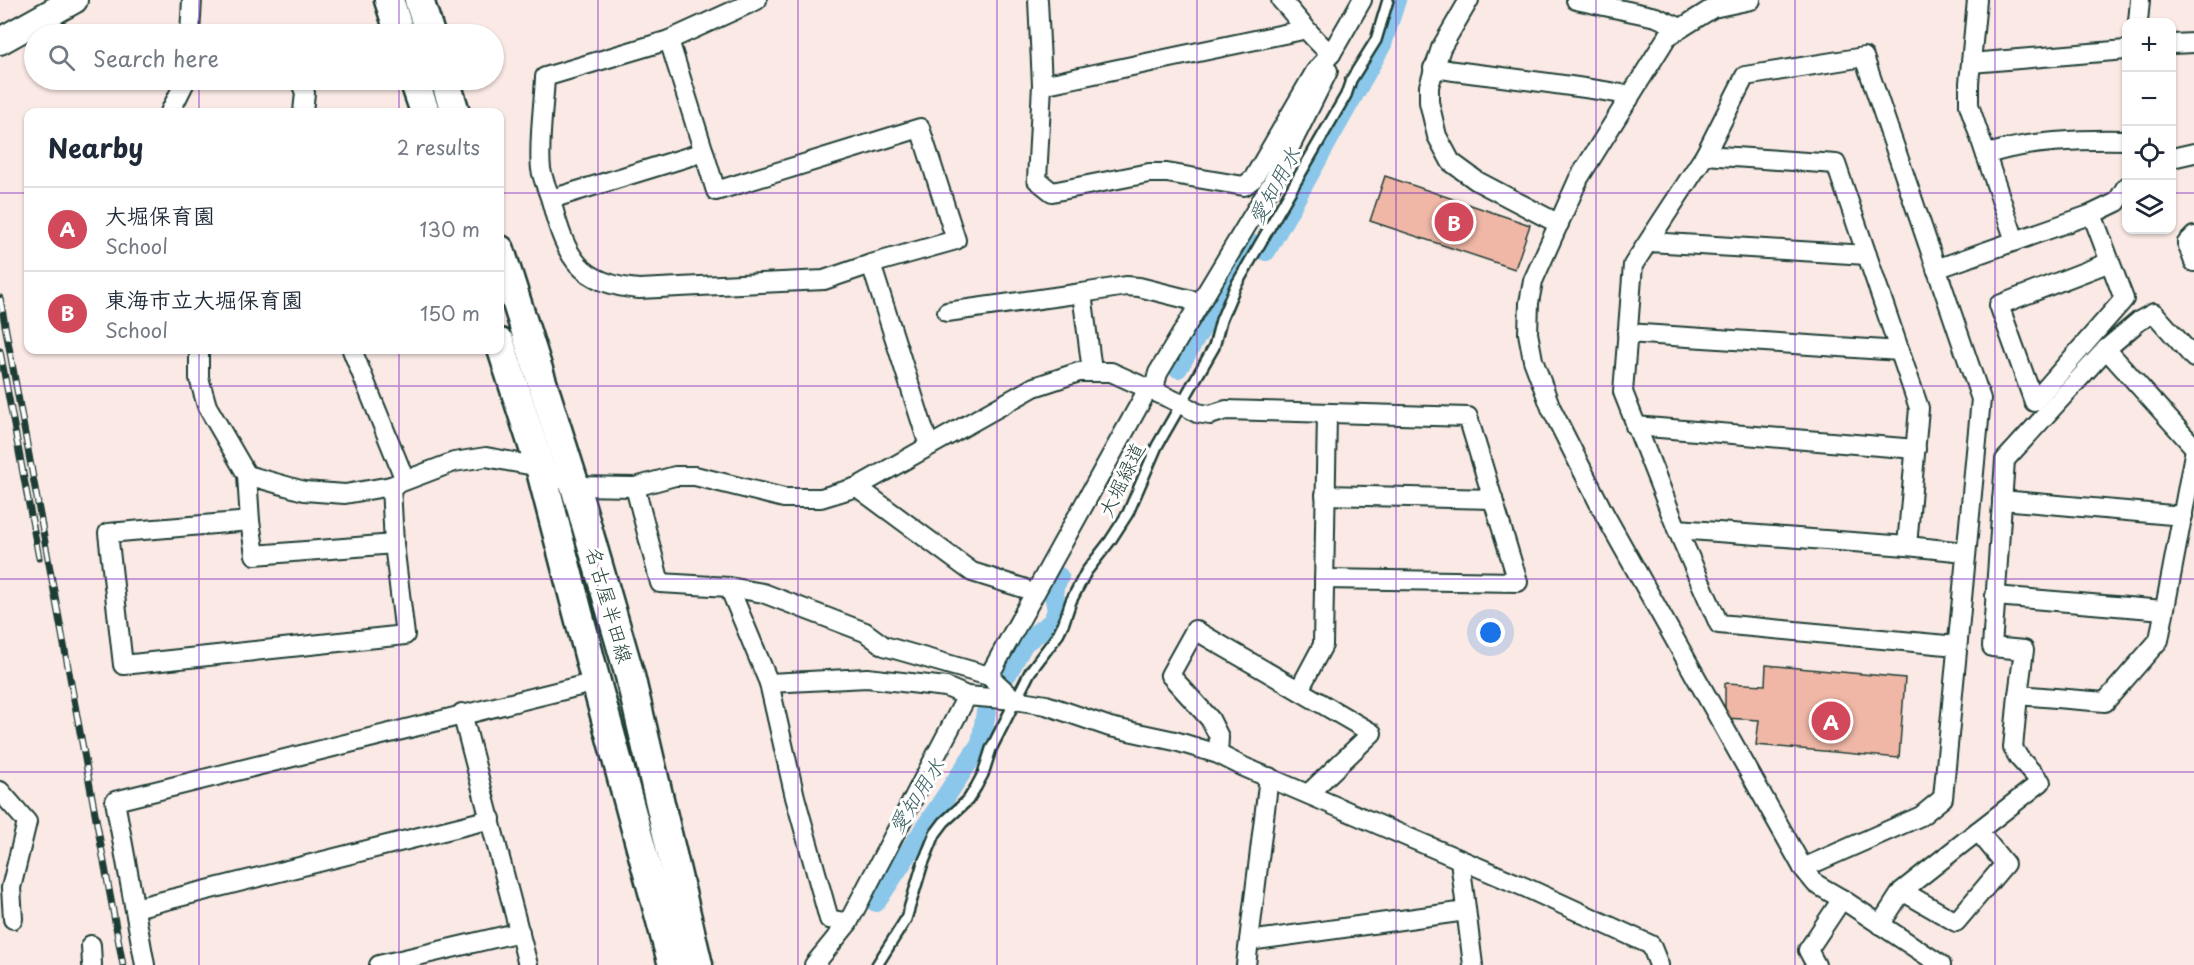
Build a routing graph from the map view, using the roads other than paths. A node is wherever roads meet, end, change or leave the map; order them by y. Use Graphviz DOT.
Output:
graph roads {
  1 [pos="74,0"];
  2 [pos="192,0"];
  3 [pos="389,0"];
  4 [pos="419,0"];
  5 [pos="757,0"];
  6 [pos="1038,0"];
  7 [pos="1281,0"];
  8 [pos="1362,0"];
  9 [pos="1388,0"];
  10 [pos="1469,0"];
  11 [pos="1576,0"];
  12 [pos="1751,0"];
  13 [pos="1977,0"];
  14 [pos="2140,0"];
  15 [pos="2138,18"];
  16 [pos="31,24"];
  17 [pos="191,24"];
  18 [pos="397,24"];
  19 [pos="427,24"];
  20 [pos="1304,26"];
  21 [pos="24,28"];
  22 [pos="1681,28"];
  23 [pos="669,40"];
  24 [pos="0,41"];
  25 [pos="2194,43"];
  26 [pos="2176,44"];
  27 [pos="2122,50"];
  28 [pos="1326,60"];
  29 [pos="1971,63"];
  30 [pos="1433,68"];
  31 [pos="1042,85"];
  32 [pos="181,90"];
  33 [pos="304,90"];
  34 [pos="417,90"];
  35 [pos="448,90"];
  36 [pos="1629,99"];
  37 [pos="172,108"];
  38 [pos="303,108"];
  39 [pos="424,108"];
  40 [pos="454,108"];
  41 [pos="2122,140"];
  42 [pos="704,152"];
  43 [pos="2194,153"];
  44 [pos="1705,155"];
  45 [pos="1986,155"];
  46 [pos="2176,157"];
  47 [pos="2122,194"];
  48 [pos="551,199"];
  49 [pos="2091,214"];
  50 [pos="1559,224"];
  51 [pos="2194,236"];
  52 [pos="2015,241"];
  53 [pos="1649,242"];
  54 [pos="1867,255"];
  55 [pos="2110,262"];
  56 [pos="2194,262"];
  57 [pos="504,263"];
  58 [pos="871,264"];
  59 [pos="1936,269"];
  60 [pos="1082,292"];
  61 [pos="1199,302"];
  62 [pos="947,312"];
  63 [pos="1627,333"];
  64 [pos="2106,349"];
  65 [pos="1900,351"];
  66 [pos="199,354"];
  67 [pos="353,354"];
  68 [pos="504,354"];
  69 [pos="2194,358"];
  70 [pos="1092,371"];
  71 [pos="1151,390"];
  72 [pos="1182,404"];
  73 [pos="1327,414"];
  74 [pos="1635,426"];
  75 [pos="928,447"];
  76 [pos="2194,447"];
  77 [pos="1916,449"];
  78 [pos="2194,454"];
  79 [pos="540,467"];
  80 [pos="247,475"];
  81 [pos="398,483"];
  82 [pos="575,486"];
  83 [pos="857,486"];
  84 [pos="635,487"];
  85 [pos="1325,495"];
  86 [pos="1493,499"];
  87 [pos="2002,500"];
  88 [pos="2183,516"];
  89 [pos="250,521"];
  90 [pos="1677,529"];
  91 [pos="394,544"];
  92 [pos="1907,546"];
  93 [pos="1965,552"];
  94 [pos="1324,579"];
  95 [pos="729,587"];
  96 [pos="1023,588"];
  97 [pos="1995,596"];
  98 [pos="2164,610"];
  99 [pos="1957,646"];
  100 [pos="989,676"];
  101 [pos="596,682"];
  102 [pos="769,683"];
  103 [pos="1299,690"];
  104 [pos="2018,695"];
  105 [pos="967,696"];
  106 [pos="1015,700"];
  107 [pos="462,713"];
  108 [pos="1218,754"];
  109 [pos="1269,777"];
  110 [pos="0,791"];
  111 [pos="1308,794"];
  112 [pos="491,819"];
  113 [pos="1978,831"];
  114 [pos="1460,860"];
  115 [pos="1803,868"];
  116 [pos="1902,891"];
  117 [pos="1842,899"];
  118 [pos="135,908"];
  119 [pos="1466,911"];
  120 [pos="13,919"];
  121 [pos="848,922"];
  122 [pos="1880,925"];
  123 [pos="520,932"];
  124 [pos="1249,941"];
  125 [pos="91,945"];
  126 [pos="1936,964"];
  127 [pos="92,965"];
  128 [pos="145,965"];
  129 [pos="379,965"];
  130 [pos="528,965"];
  131 [pos="674,965"];
  132 [pos="698,965"];
  133 [pos="814,965"];
  134 [pos="877,965"];
  135 [pos="1246,965"];
  136 [pos="1473,965"];
  137 [pos="1659,965"];
  138 [pos="1816,965"];
  1 -- 16 [label="main road"];
  2 -- 17 [label="street"];
  3 -- 18 [label="main road"];
  4 -- 19 [label="main road"];
  5 -- 23 [label="street"];
  6 -- 31 [label="street"];
  7 -- 20 [label="street"];
  8 -- 28 [label="street"];
  9 -- 72 [label="lane, 大堀緑道"];
  10 -- 30 [label="street"];
  11 -- 22 [label="street"];
  12 -- 22 [label="street"];
  13 -- 29 [label="street"];
  14 -- 15 [label="street"];
  20 -- 28 [label="street"];
  20 -- 31 [label="street"];
  21 -- 24 [label="main road"];
  22 -- 36 [label="street"];
  23 -- 42 [label="street"];
  23 -- 48 [label="street"];
  25 -- 26 [label="street"];
  27 -- 29 [label="street"];
  28 -- 31 [label="street"];
  28 -- 61 [label="street"];
  29 -- 45 [label="street"];
  30 -- 36 [label="street"];
  30 -- 50 [label="street"];
  32 -- 37 [label="street"];
  33 -- 38 [label="street"];
  34 -- 39 [label="main road"];
  35 -- 40 [label="main road"];
  36 -- 50 [label="street"];
  41 -- 45 [label="street"];
  42 -- 48 [label="street"];
  42 -- 58 [label="street"];
  43 -- 46 [label="street"];
  44 -- 53 [label="street"];
  44 -- 54 [label="street"];
  44 -- 59 [label="street"];
  45 -- 52 [label="street"];
  47 -- 49 [label="street"];
  48 -- 58 [label="street"];
  49 -- 52 [label="street"];
  49 -- 55 [label="street"];
  50 -- 115 [label="street"];
  51 -- 56 [label="street"];
  52 -- 59 [label="street"];
  53 -- 54 [label="street"];
  53 -- 63 [label="street"];
  54 -- 65 [label="street"];
  55 -- 55 [label="street"];
  57 -- 82 [label="main road, 名古屋半田線"];
  58 -- 75 [label="street"];
  59 -- 93 [label="street"];
  60 -- 61 [label="street"];
  60 -- 62 [label="street"];
  60 -- 70 [label="street"];
  61 -- 71 [label="street"];
  63 -- 65 [label="street"];
  63 -- 74 [label="street"];
  64 -- 69 [label="street"];
  64 -- 76 [label="street"];
  64 -- 87 [label="street"];
  65 -- 77 [label="street"];
  66 -- 80 [label="street"];
  67 -- 81 [label="street"];
  68 -- 79 [label="main road, 名古屋半田線"];
  70 -- 71 [label="street"];
  70 -- 75 [label="street"];
  71 -- 72 [label="street"];
  71 -- 100 [label="street"];
  72 -- 73 [label="street"];
  72 -- 106 [label="lane, 大堀緑道"];
  73 -- 85 [label="street"];
  73 -- 86 [label="street"];
  74 -- 77 [label="street"];
  74 -- 90 [label="street"];
  75 -- 83 [label="street"];
  77 -- 92 [label="street"];
  78 -- 88 [label="street"];
  79 -- 81 [label="street"];
  79 -- 82 [label="street"];
  79 -- 101 [label="main road, 名古屋半田線"];
  80 -- 81 [label="street"];
  80 -- 89 [label="street"];
  81 -- 91 [label="street"];
  82 -- 84 [label="street"];
  82 -- 132 [label="main road, 名古屋半田線"];
  83 -- 84 [label="street"];
  83 -- 96 [label="street"];
  84 -- 95 [label="street"];
  85 -- 86 [label="street"];
  85 -- 94 [label="street"];
  86 -- 94 [label="street"];
  87 -- 88 [label="street"];
  87 -- 97 [label="street"];
  88 -- 98 [label="street"];
  89 -- 91 [label="street"];
  89 -- 91 [label="street"];
  90 -- 92 [label="street"];
  90 -- 99 [label="street"];
  92 -- 93 [label="street"];
  93 -- 99 [label="street"];
  94 -- 103 [label="street"];
  95 -- 100 [label="street"];
  95 -- 102 [label="street"];
  97 -- 98 [label="street"];
  97 -- 104 [label="street"];
  98 -- 104 [label="street"];
  99 -- 115 [label="street"];
  100 -- 106 [label="street"];
  101 -- 107 [label="street"];
  101 -- 131 [label="main road, 名古屋半田線"];
  102 -- 105 [label="street"];
  102 -- 121 [label="street"];
  103 -- 108 [label="street"];
  103 -- 111 [label="street"];
  104 -- 113 [label="street"];
  105 -- 106 [label="street"];
  105 -- 121 [label="street"];
  106 -- 108 [label="street"];
  106 -- 134 [label="lane, 大堀緑道"];
  107 -- 112 [label="street"];
  107 -- 118 [label="street"];
  108 -- 109 [label="street"];
  109 -- 111 [label="street"];
  109 -- 124 [label="street"];
  110 -- 120 [label="street"];
  111 -- 114 [label="street"];
  112 -- 118 [label="street"];
  112 -- 123 [label="street"];
  113 -- 116 [label="street"];
  113 -- 116 [label="street"];
  114 -- 119 [label="street"];
  114 -- 137 [label="street"];
  115 -- 117 [label="street"];
  116 -- 122 [label="street"];
  117 -- 122 [label="street"];
  117 -- 138 [label="street"];
  118 -- 128 [label="street"];
  119 -- 124 [label="street"];
  119 -- 136 [label="street"];
  121 -- 133 [label="street"];
  122 -- 126 [label="street"];
  123 -- 129 [label="street"];
  123 -- 130 [label="street"];
  124 -- 135 [label="street"];
  125 -- 127 [label="street"];
}
